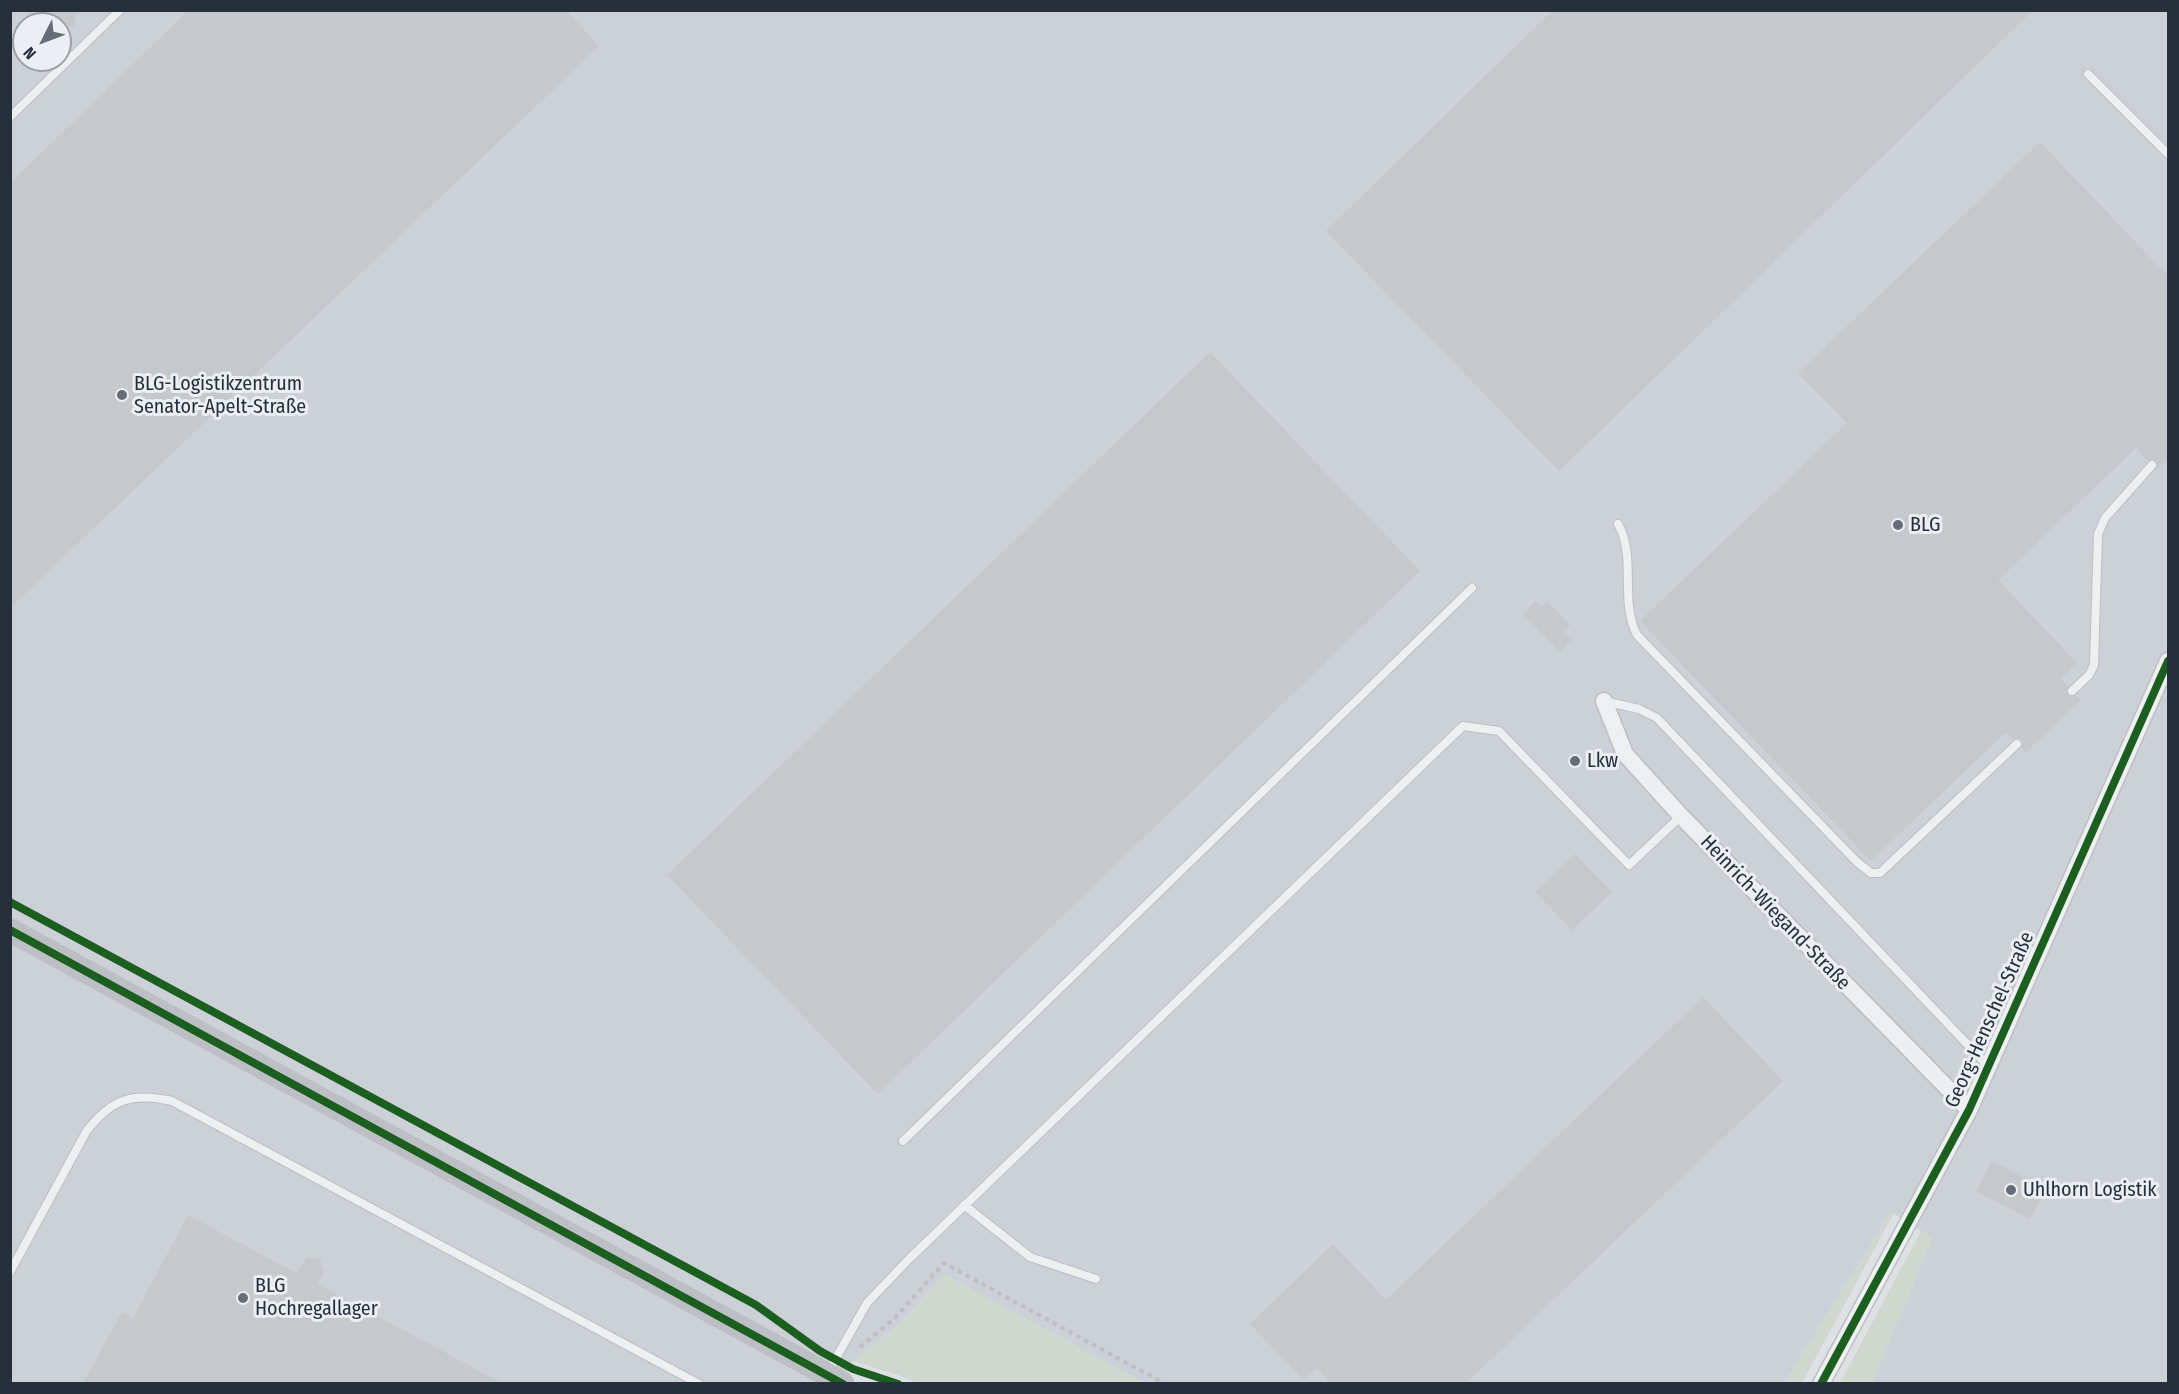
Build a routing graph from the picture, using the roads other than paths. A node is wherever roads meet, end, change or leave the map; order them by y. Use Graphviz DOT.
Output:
graph roads {
  1 [pos="120,10"];
  2 [pos="2088,74"];
  3 [pos="10,117"];
  4 [pos="2169,154"];
  5 [pos="2152,465"];
  6 [pos="1618,524"];
  7 [pos="1472,588"];
  8 [pos="2169,661"];
  9 [pos="2072,691"];
  10 [pos="1604,701"];
  11 [pos="2017,744"];
  12 [pos="1681,816"];
  13 [pos="10,930"];
  14 [pos="1988,1066"];
  15 [pos="1969,1110"];
  16 [pos="903,1141"];
  17 [pos="964,1204"];
  18 [pos="10,1272"];
  19 [pos="1096,1279"];
  20 [pos="817,1375"];
  21 [pos="699,1383"];
  22 [pos="843,1383"];
  23 [pos="1821,1383"];
  1 -- 3 [label="lane"];
  2 -- 4 [label="lane"];
  5 -- 9 [label="lane"];
  6 -- 11 [label="lane"];
  7 -- 16 [label="lane"];
  8 -- 14 [label="street, Georg-Henschel-Straße"];
  10 -- 12 [label="street, Heinrich-Wiegand-Straße"];
  10 -- 14 [label="lane"];
  12 -- 15 [label="street, Heinrich-Wiegand-Straße"];
  12 -- 17 [label="lane"];
  13 -- 20 [label="street"];
  14 -- 15 [label="street, Georg-Henschel-Straße"];
  15 -- 23 [label="street, Georg-Henschel-Straße"];
  17 -- 19 [label="lane"];
  17 -- 20 [label="lane"];
  18 -- 21 [label="lane"];
  20 -- 22 [label="street, bridge"];
}
